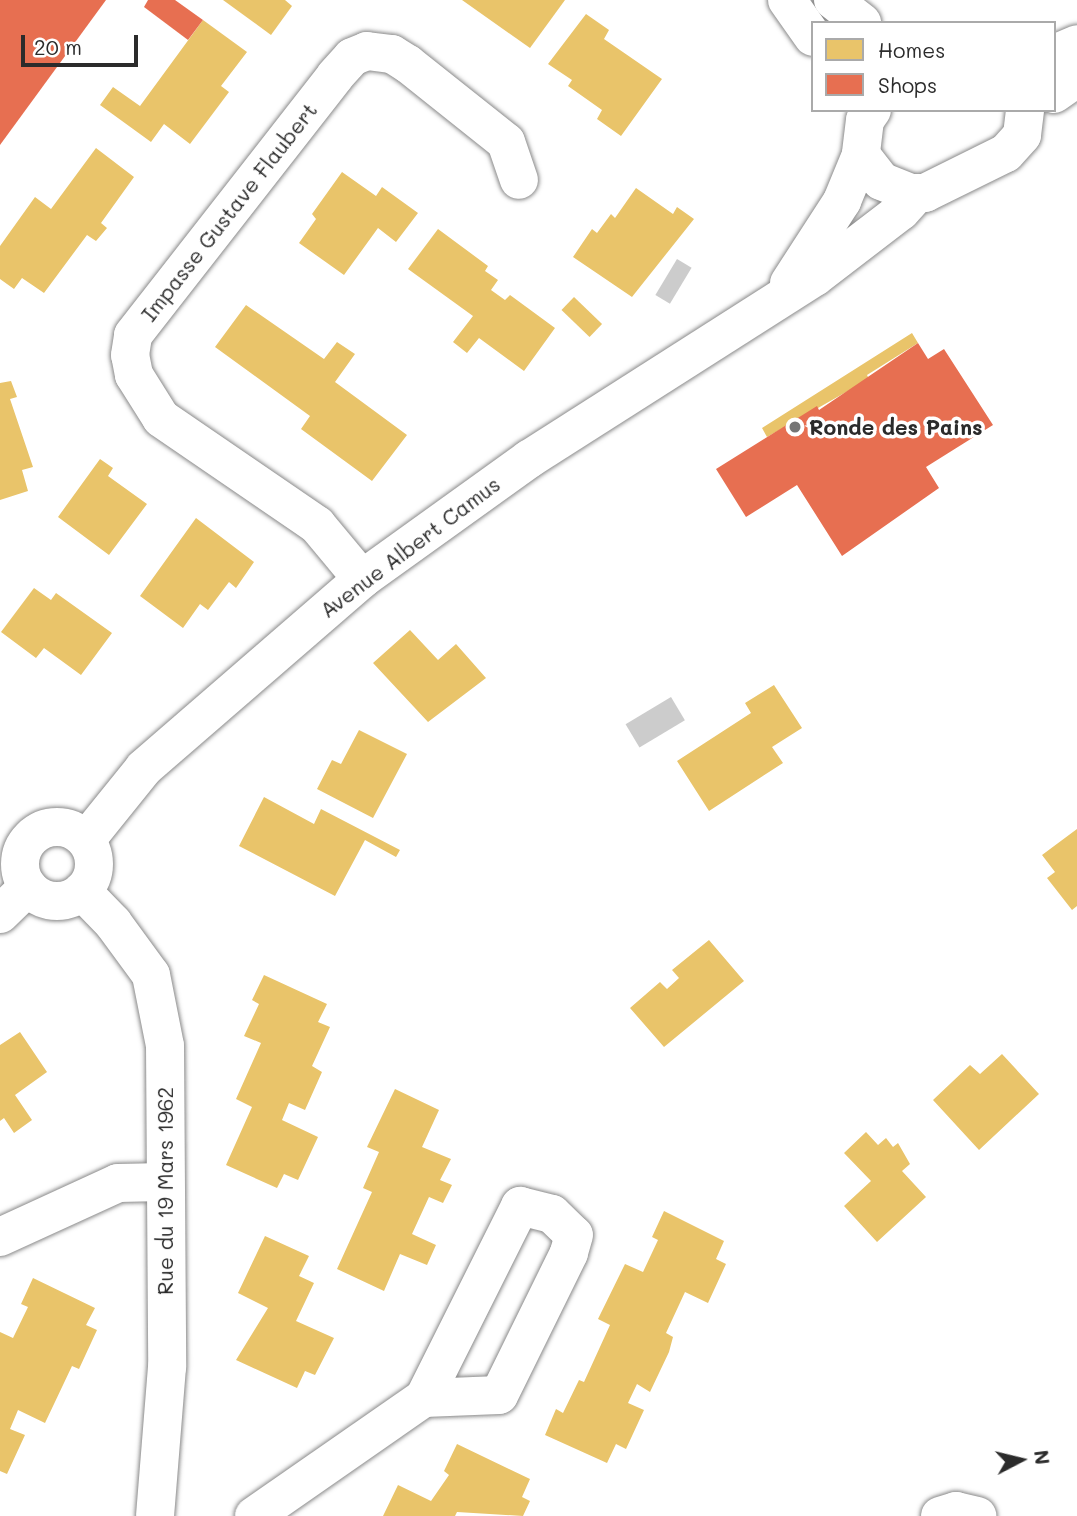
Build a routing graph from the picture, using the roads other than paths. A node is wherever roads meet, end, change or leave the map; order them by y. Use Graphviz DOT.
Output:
graph roads {
  1 [pos="787,0"];
  2 [pos="833,0"];
  3 [pos="859,21"];
  4 [pos="811,34"];
  5 [pos="1077,44"];
  6 [pos="1056,53"];
  7 [pos="1077,78"];
  8 [pos="1056,93"];
  9 [pos="1029,119"];
  10 [pos="860,129"];
  11 [pos="519,180"];
  12 [pos="917,193"];
  13 [pos="774,304"];
  14 [pos="362,579"];
  15 [pos="86,840"];
  16 [pos="29,887"];
  17 [pos="82,891"];
  18 [pos="0,914"];
  19 [pos="164,1182"];
  20 [pos="0,1237"];
  21 [pos="424,1398"];
  22 [pos="155,1516"];
  23 [pos="254,1516"];
  24 [pos="940,1516"];
  25 [pos="977,1516"];
  1 -- 4 [label="street"];
  2 -- 3 [label="street"];
  5 -- 6 [label="street"];
  7 -- 8 [label="street"];
  9 -- 12 [label="street"];
  10 -- 12 [label="street"];
  10 -- 13 [label="street, Avenue Albert Camus"];
  11 -- 14 [label="street, Impasse Gustave Flaubert"];
  12 -- 13 [label="street, Avenue Albert Camus"];
  13 -- 14 [label="street, Avenue Albert Camus"];
  14 -- 15 [label="street, Avenue Albert Camus"];
  15 -- 16 [label="street"];
  15 -- 17 [label="street"];
  16 -- 17 [label="street"];
  16 -- 18 [label="street"];
  17 -- 19 [label="street, Rue du 19 Mars 1962"];
  19 -- 20 [label="street"];
  19 -- 22 [label="street, Rue du 19 Mars 1962"];
  21 -- 21 [label="street"];
  21 -- 23 [label="street"];
  24 -- 25 [label="street"];
}
